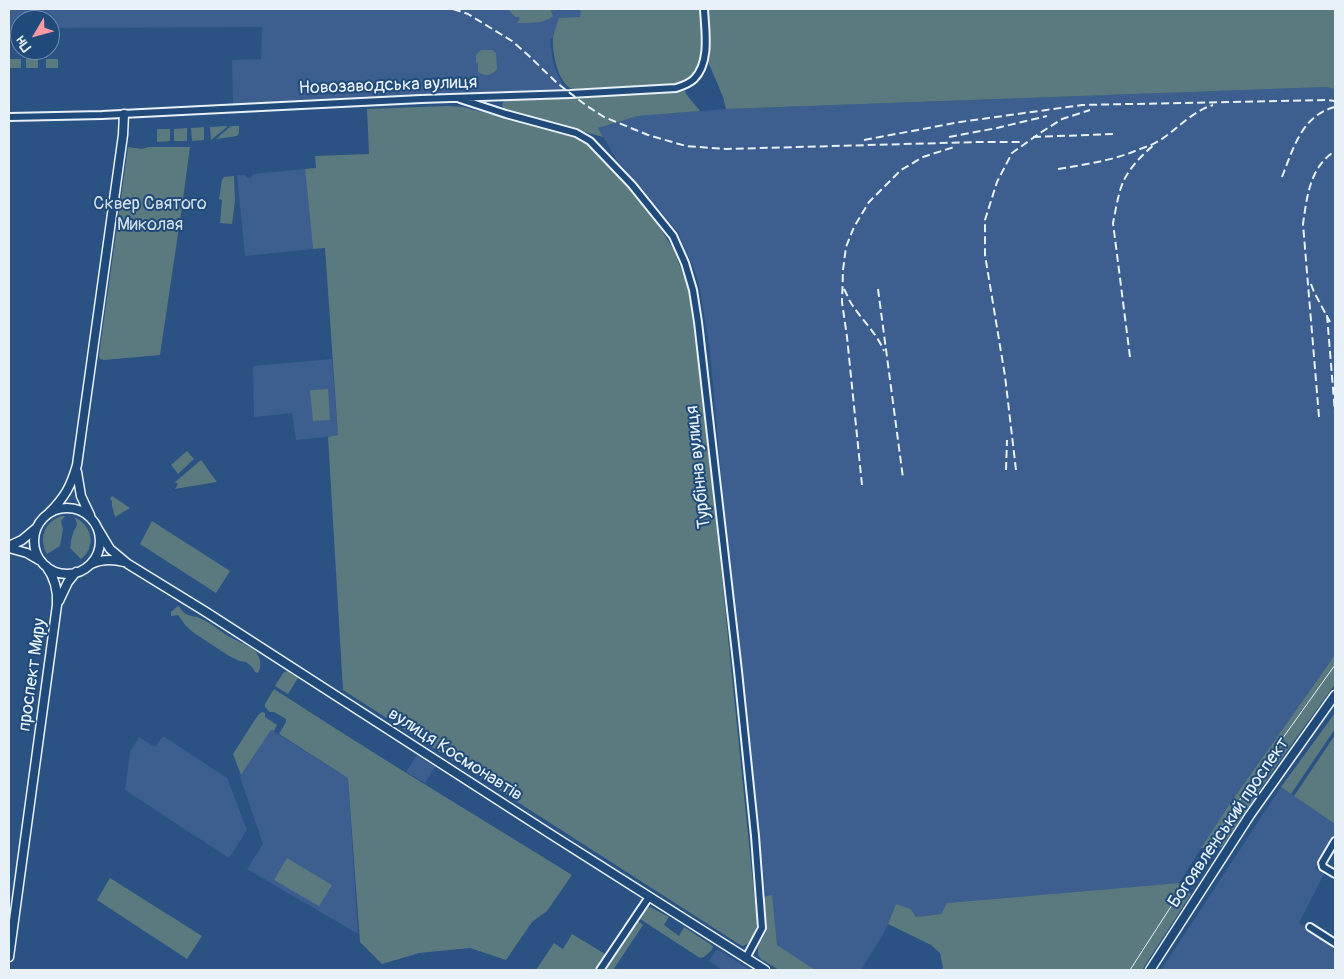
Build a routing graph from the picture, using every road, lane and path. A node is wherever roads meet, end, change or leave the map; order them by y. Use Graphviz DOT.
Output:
graph roads {
  1 [pos="704,9"];
  2 [pos="460,99"];
  3 [pos="124,114"];
  4 [pos="9,117"];
  5 [pos="77,465"];
  6 [pos="49,512"];
  7 [pos="91,519"];
  8 [pos="35,529"];
  9 [pos="98,529"];
  10 [pos="9,547"];
  11 [pos="43,564"];
  12 [pos="128,564"];
  13 [pos="89,565"];
  14 [pos="76,572"];
  15 [pos="57,605"];
  16 [pos="1335,695"];
  17 [pos="1335,841"];
  18 [pos="1332,873"];
  19 [pos="649,897"];
  20 [pos="1310,927"];
  21 [pos="1335,943"];
  22 [pos="9,956"];
  23 [pos="746,958"];
  24 [pos="600,970"];
  25 [pos="765,970"];
  26 [pos="1150,970"];
  1 -- 2 [label="street, Новозаводська вулиця"];
  2 -- 3 [label="street, Новозаводська вулиця"];
  2 -- 23 [label="street, Турбінна вулиця"];
  3 -- 4 [label="street, Новозаводська вулиця"];
  3 -- 5 [label="main road"];
  5 -- 6 [label="main road"];
  5 -- 7 [label="main road"];
  6 -- 7 [label="main road"];
  6 -- 8 [label="main road"];
  7 -- 9 [label="main road"];
  8 -- 10 [label="main road"];
  8 -- 11 [label="main road"];
  9 -- 12 [label="main road, вулиця Космонавтів"];
  9 -- 13 [label="main road"];
  10 -- 11 [label="main road"];
  11 -- 14 [label="main road"];
  11 -- 15 [label="main road, проспект Миру"];
  12 -- 13 [label="main road, вулиця Космонавтів"];
  12 -- 19 [label="main road, вулиця Космонавтів"];
  13 -- 14 [label="main road"];
  14 -- 15 [label="main road, проспект Миру"];
  15 -- 22 [label="main road, проспект Миру"];
  16 -- 26 [label="main road, Богоявленський проспект"];
  17 -- 18 [label="street"];
  19 -- 23 [label="main road, вулиця Космонавтів"];
  19 -- 24 [label="street"];
  20 -- 21 [label="street"];
  23 -- 25 [label="main road, вулиця Космонавтів"];
}
